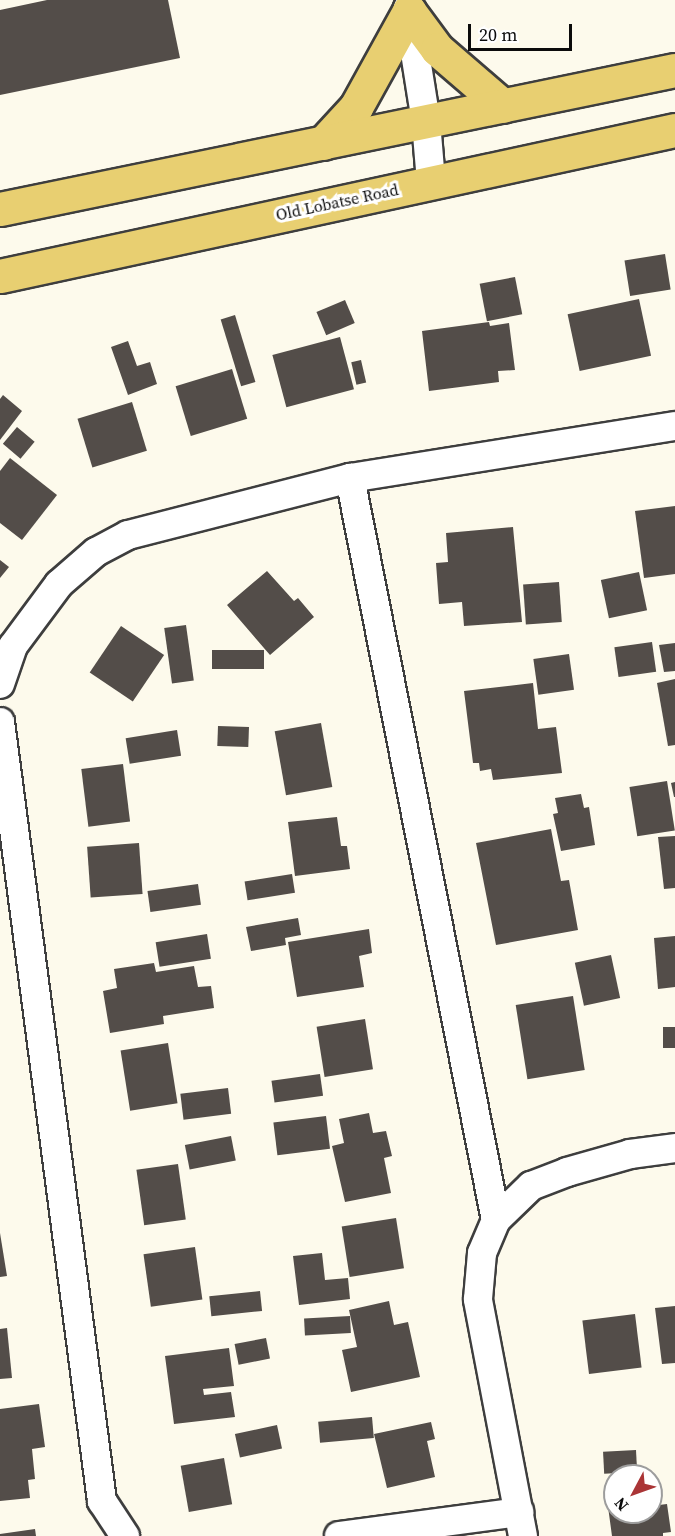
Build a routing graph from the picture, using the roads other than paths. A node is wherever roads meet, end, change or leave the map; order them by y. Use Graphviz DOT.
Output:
graph roads {
  1 [pos="408,5"];
  2 [pos="675,70"];
  3 [pos="503,106"];
  4 [pos="426,122"];
  5 [pos="675,130"];
  6 [pos="323,143"];
  7 [pos="431,181"];
  8 [pos="0,209"];
  9 [pos="0,276"];
  10 [pos="675,426"];
  11 [pos="350,478"];
  12 [pos="0,684"];
  13 [pos="0,722"];
  14 [pos="675,1148"];
  15 [pos="496,1220"];
  16 [pos="521,1524"];
  17 [pos="125,1536"];
  18 [pos="339,1536"];
  1 -- 3 [label="main road"];
  1 -- 4 [label="street"];
  1 -- 6 [label="main road"];
  2 -- 3 [label="main road"];
  3 -- 4 [label="main road"];
  4 -- 6 [label="main road"];
  4 -- 7 [label="street"];
  5 -- 7 [label="main road, Old Lobatse Road"];
  6 -- 8 [label="main road"];
  7 -- 9 [label="main road, Old Lobatse Road"];
  10 -- 11 [label="street"];
  11 -- 12 [label="street"];
  11 -- 15 [label="street"];
  13 -- 17 [label="street"];
  14 -- 15 [label="street"];
  15 -- 16 [label="street"];
  16 -- 18 [label="street"];
}
